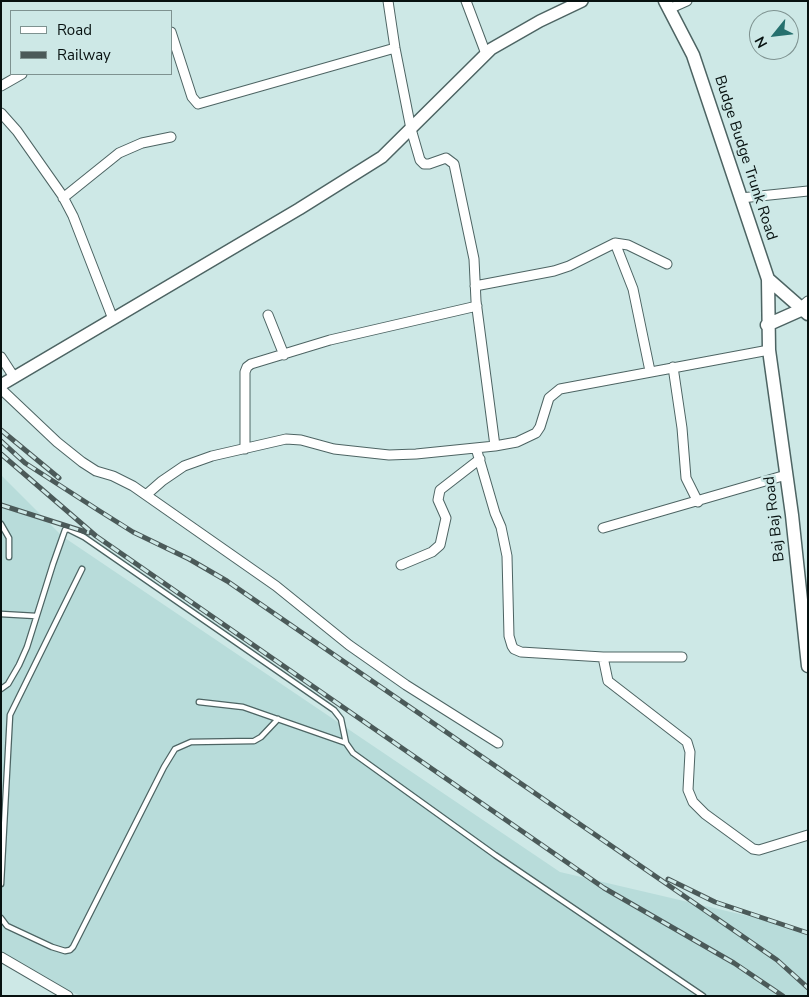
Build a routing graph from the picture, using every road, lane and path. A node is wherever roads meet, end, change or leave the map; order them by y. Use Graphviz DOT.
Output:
graph roads {
  1 [pos="388,1"];
  2 [pos="466,1"];
  3 [pos="582,1"];
  4 [pos="687,1"];
  5 [pos="667,5"];
  6 [pos="172,35"];
  7 [pos="394,48"];
  8 [pos="486,54"];
  9 [pos="20,75"];
  10 [pos="1,86"];
  11 [pos="1,113"];
  12 [pos="411,129"];
  13 [pos="171,137"];
  14 [pos="808,191"];
  15 [pos="63,198"];
  16 [pos="741,198"];
  17 [pos="615,243"];
  18 [pos="667,264"];
  19 [pos="768,279"];
  20 [pos="475,286"];
  21 [pos="477,306"];
  22 [pos="805,308"];
  23 [pos="268,315"];
  24 [pos="112,319"];
  25 [pos="768,325"];
  26 [pos="769,350"];
  27 [pos="284,355"];
  28 [pos="1,357"];
  29 [pos="672,367"];
  30 [pos="650,371"];
  31 [pos="14,377"];
  32 [pos="1,385"];
  33 [pos="1,389"];
  34 [pos="495,446"];
  35 [pos="245,448"];
  36 [pos="476,448"];
  37 [pos="480,459"];
  38 [pos="786,475"];
  39 [pos="146,495"];
  40 [pos="698,502"];
  41 [pos="1,524"];
  42 [pos="603,528"];
  43 [pos="9,556"];
  44 [pos="401,565"];
  45 [pos="82,569"];
  46 [pos="1,614"];
  47 [pos="36,616"];
  48 [pos="603,657"];
  49 [pos="682,657"];
  50 [pos="808,666"];
  51 [pos="1,689"];
  52 [pos="199,702"];
  53 [pos="278,719"];
  54 [pos="346,743"];
  55 [pos="498,743"];
  56 [pos="808,835"];
  57 [pos="1,884"];
  58 [pos="1,918"];
  59 [pos="1,957"];
  60 [pos="68,996"];
  61 [pos="703,996"];
  1 -- 7 [label="street"];
  2 -- 8 [label="street"];
  3 -- 8 [label="street"];
  4 -- 5 [label="street"];
  5 -- 16 [label="main road, Budge Budge Trunk Road"];
  6 -- 7 [label="street"];
  7 -- 12 [label="street"];
  8 -- 12 [label="street"];
  9 -- 10 [label="street"];
  11 -- 15 [label="street"];
  12 -- 20 [label="street"];
  12 -- 24 [label="street"];
  13 -- 15 [label="street"];
  14 -- 16 [label="street"];
  15 -- 24 [label="street"];
  16 -- 19 [label="main road, Budge Budge Trunk Road"];
  17 -- 18 [label="street"];
  17 -- 20 [label="street"];
  17 -- 30 [label="street"];
  19 -- 22 [label="main road, Budge Budge Trunk Road"];
  19 -- 25 [label="main road, Baj Baj Road"];
  20 -- 21 [label="street"];
  21 -- 27 [label="street"];
  21 -- 34 [label="street"];
  22 -- 25 [label="main road"];
  23 -- 27 [label="street"];
  24 -- 31 [label="street"];
  25 -- 26 [label="main road, Baj Baj Road"];
  26 -- 29 [label="street"];
  26 -- 38 [label="main road, Baj Baj Road"];
  27 -- 35 [label="street"];
  28 -- 31 [label="street"];
  29 -- 30 [label="street"];
  29 -- 40 [label="street"];
  30 -- 34 [label="street"];
  31 -- 32 [label="street"];
  33 -- 39 [label="street"];
  34 -- 36 [label="street"];
  35 -- 36 [label="street"];
  35 -- 39 [label="street"];
  36 -- 37 [label="street"];
  37 -- 44 [label="street"];
  37 -- 48 [label="street"];
  38 -- 40 [label="street"];
  38 -- 50 [label="main road, Baj Baj Road"];
  39 -- 55 [label="street"];
  40 -- 42 [label="street"];
  41 -- 43 [label="lane"];
  45 -- 57 [label="lane"];
  46 -- 47 [label="lane"];
  47 -- 51 [label="lane"];
  47 -- 54 [label="lane"];
  48 -- 49 [label="street"];
  48 -- 56 [label="street"];
  52 -- 53 [label="lane"];
  53 -- 54 [label="lane"];
  53 -- 58 [label="lane"];
  54 -- 61 [label="lane"];
  59 -- 60 [label="street"];
}
